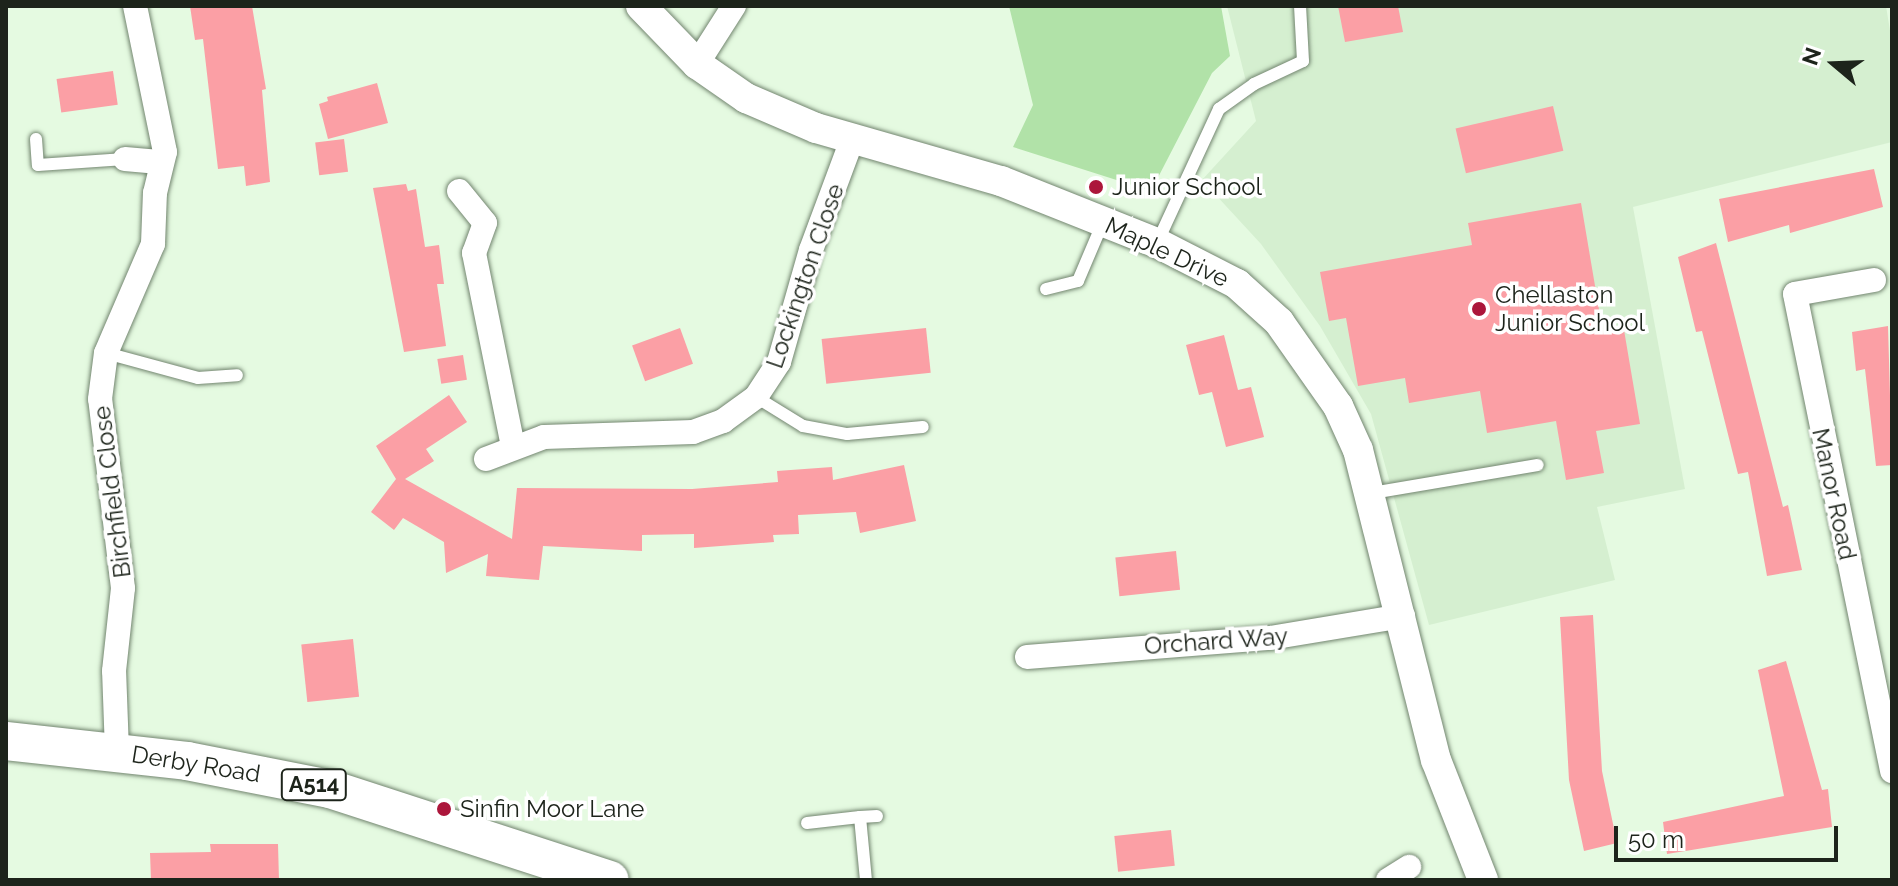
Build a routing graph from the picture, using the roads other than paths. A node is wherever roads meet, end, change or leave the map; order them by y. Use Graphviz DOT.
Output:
graph roads {
  1 [pos="135,6"];
  2 [pos="641,6"];
  3 [pos="734,6"];
  4 [pos="1300,6"];
  5 [pos="697,64"];
  6 [pos="853,137"];
  7 [pos="36,139"];
  8 [pos="125,159"];
  9 [pos="162,162"];
  10 [pos="459,191"];
  11 [pos="1103,222"];
  12 [pos="1157,243"];
  13 [pos="1874,280"];
  14 [pos="1046,289"];
  15 [pos="106,353"];
  16 [pos="237,375"];
  17 [pos="756,397"];
  18 [pos="923,427"];
  19 [pos="513,446"];
  20 [pos="486,459"];
  21 [pos="1538,465"];
  22 [pos="1372,493"];
  23 [pos="1403,616"];
  24 [pos="1027,657"];
  25 [pos="6,741"];
  26 [pos="117,751"];
  27 [pos="1892,771"];
  28 [pos="877,816"];
  29 [pos="860,817"];
  30 [pos="807,823"];
  31 [pos="1409,867"];
  32 [pos="610,880"];
  33 [pos="866,880"];
  34 [pos="1388,880"];
  35 [pos="1483,880"];
  1 -- 9 [label="street, Birchfield Close"];
  2 -- 5 [label="street, Maple Drive"];
  3 -- 5 [label="street"];
  4 -- 12 [label="lane"];
  5 -- 6 [label="street, Maple Drive"];
  6 -- 11 [label="street, Maple Drive"];
  6 -- 17 [label="street, Lockington Close"];
  7 -- 8 [label="lane"];
  8 -- 9 [label="street"];
  9 -- 15 [label="street, Birchfield Close"];
  10 -- 19 [label="street"];
  11 -- 12 [label="street, Maple Drive"];
  11 -- 14 [label="lane"];
  12 -- 22 [label="street, Maple Drive"];
  13 -- 27 [label="street, Manor Road"];
  15 -- 16 [label="lane"];
  15 -- 26 [label="street, Birchfield Close"];
  17 -- 18 [label="lane"];
  17 -- 19 [label="street, Lockington Close"];
  19 -- 20 [label="street, Lockington Close"];
  21 -- 22 [label="lane"];
  22 -- 23 [label="street, Maple Drive"];
  23 -- 24 [label="street, Orchard Way"];
  23 -- 35 [label="street, Maple Drive"];
  25 -- 26 [label="main road, Derby Road / A514"];
  26 -- 32 [label="main road, Derby Road / A514"];
  28 -- 29 [label="lane"];
  29 -- 30 [label="lane"];
  29 -- 33 [label="lane"];
  31 -- 34 [label="street"];
}
